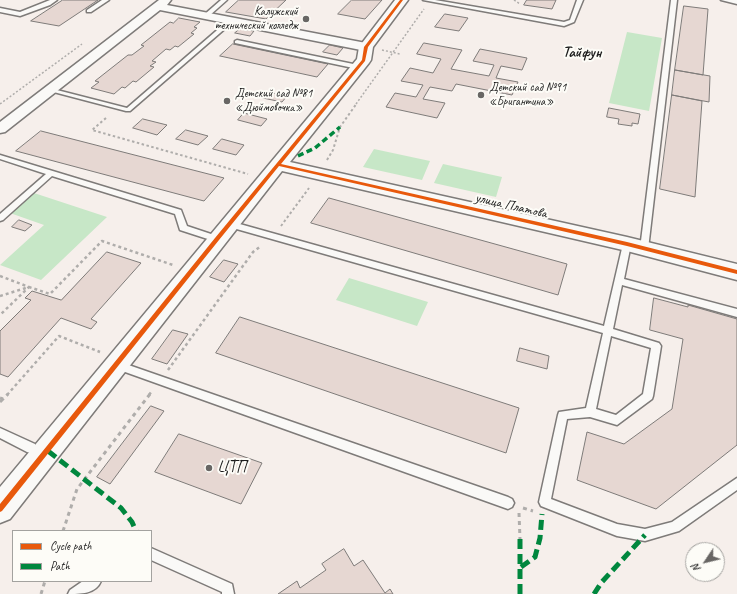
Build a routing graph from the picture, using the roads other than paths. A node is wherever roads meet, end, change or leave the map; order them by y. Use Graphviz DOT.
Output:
graph roads {
  1 [pos="54,0"];
  2 [pos="106,0"];
  3 [pos="224,0"];
  4 [pos="402,0"];
  5 [pos="428,0"];
  6 [pos="580,0"];
  7 [pos="674,0"];
  8 [pos="724,0"];
  9 [pos="737,2"];
  10 [pos="161,3"];
  11 [pos="0,10"];
  12 [pos="89,11"];
  13 [pos="207,15"];
  14 [pos="232,20"];
  15 [pos="237,42"];
  16 [pos="366,47"];
  17 [pos="358,66"];
  18 [pos="49,90"];
  19 [pos="0,129"];
  20 [pos="0,157"];
  21 [pos="279,165"];
  22 [pos="52,173"];
  23 [pos="0,218"];
  24 [pos="223,232"];
  25 [pos="635,246"];
  26 [pos="737,272"];
  27 [pos="619,281"];
  28 [pos="737,313"];
  29 [pos="608,331"];
  30 [pos="112,360"];
  31 [pos="590,412"];
  32 [pos="0,433"];
  33 [pos="31,448"];
  34 [pos="737,483"];
  35 [pos="508,503"];
  36 [pos="0,509"];
  37 [pos="152,554"];
  38 [pos="93,582"];
  39 [pos="74,594"];
  40 [pos="228,594"];
  1 -- 11 [label="lane"];
  2 -- 12 [label="lane"];
  3 -- 13 [label="lane"];
  4 -- 16 [label="street"];
  5 -- 6 [label="lane"];
  7 -- 25 [label="lane"];
  8 -- 9 [label="lane"];
  10 -- 13 [label="street"];
  10 -- 18 [label="street"];
  13 -- 14 [label="street"];
  14 -- 16 [label="street"];
  14 -- 18 [label="lane"];
  15 -- 17 [label="lane"];
  16 -- 17 [label="street"];
  17 -- 21 [label="street"];
  18 -- 19 [label="street"];
  20 -- 22 [label="lane"];
  21 -- 24 [label="street"];
  21 -- 25 [label="street, улица Платова"];
  22 -- 23 [label="lane"];
  22 -- 24 [label="lane"];
  24 -- 29 [label="lane"];
  24 -- 30 [label="street"];
  25 -- 26 [label="street, улица Платова"];
  25 -- 27 [label="lane"];
  27 -- 28 [label="lane"];
  27 -- 29 [label="lane"];
  29 -- 31 [label="lane"];
  29 -- 31 [label="lane"];
  30 -- 35 [label="lane"];
  30 -- 36 [label="street"];
  31 -- 34 [label="lane"];
  32 -- 33 [label="lane"];
  37 -- 40 [label="lane"];
  38 -- 39 [label="lane"];
}
